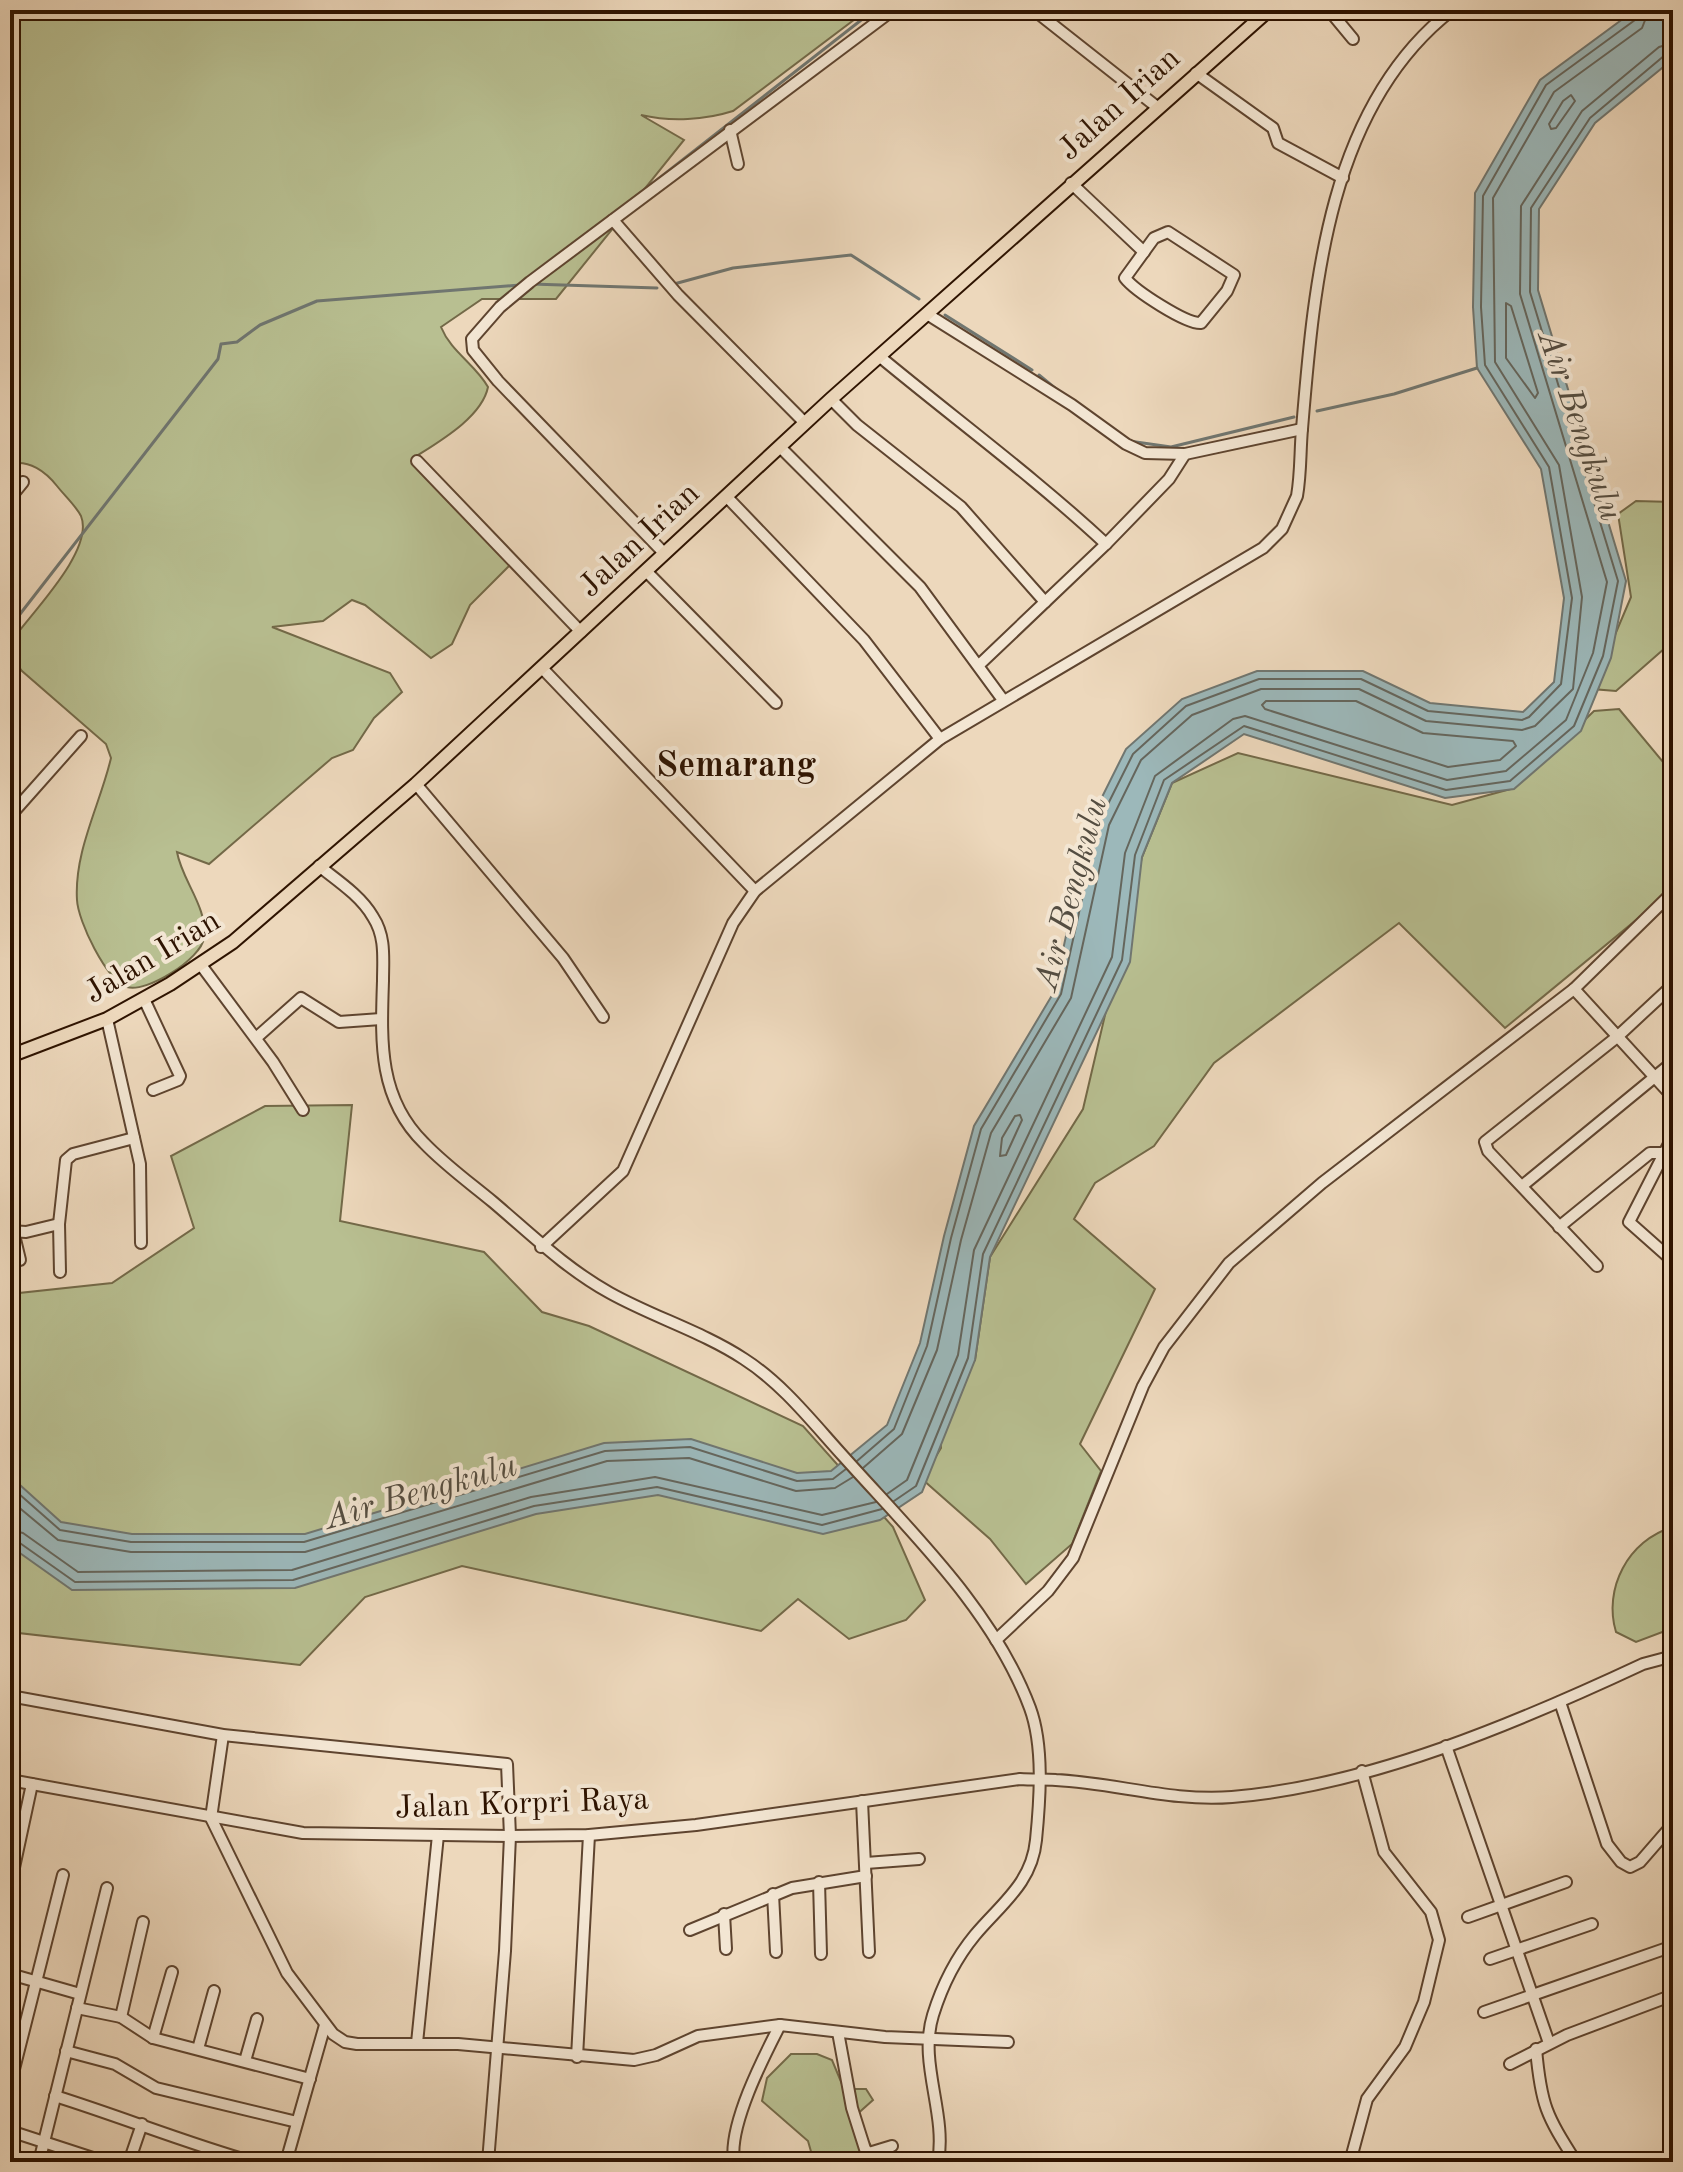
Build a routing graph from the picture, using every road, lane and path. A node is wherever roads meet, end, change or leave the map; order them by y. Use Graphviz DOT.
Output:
graph roads {
  1 [pos="893,10"];
  2 [pos="1034,10"];
  3 [pos="1269,10"];
  4 [pos="1329,10"];
  5 [pos="1452,10"];
  6 [pos="1353,39"];
  7 [pos="1196,73"];
  8 [pos="1157,107"];
  9 [pos="730,130"];
  10 [pos="738,164"];
  11 [pos="1343,178"];
  12 [pos="1071,183"];
  13 [pos="613,220"];
  14 [pos="1144,252"];
  15 [pos="927,314"];
  16 [pos="879,356"];
  17 [pos="831,399"];
  18 [pos="805,423"];
  19 [pos="1302,429"];
  20 [pos="780,447"];
  21 [pos="1185,454"];
  22 [pos="417,461"];
  23 [pos="23,482"];
  24 [pos="726,496"];
  25 [pos="10,498"];
  26 [pos="1106,544"];
  27 [pos="664,553"];
  28 [pos="646,571"];
  29 [pos="1045,602"];
  30 [pos="581,632"];
  31 [pos="980,664"];
  32 [pos="542,668"];
  33 [pos="1003,700"];
  34 [pos="776,703"];
  35 [pos="81,736"];
  36 [pos="940,739"];
  37 [pos="416,784"];
  38 [pos="10,816"];
  39 [pos="319,866"];
  40 [pos="755,891"];
  41 [pos="1673,892"];
  42 [pos="201,965"];
  43 [pos="1673,985"];
  44 [pos="1574,989"];
  45 [pos="144,999"];
  46 [pos="603,1017"];
  47 [pos="107,1019"];
  48 [pos="381,1019"];
  49 [pos="1617,1037"];
  50 [pos="256,1038"];
  51 [pos="10,1056"];
  52 [pos="1673,1062"];
  53 [pos="1656,1079"];
  54 [pos="153,1090"];
  55 [pos="1673,1097"];
  56 [pos="303,1110"];
  57 [pos="1673,1136"];
  58 [pos="134,1138"];
  59 [pos="1664,1153"];
  60 [pos="1522,1186"];
  61 [pos="59,1224"];
  62 [pos="1559,1227"];
  63 [pos="11,1231"];
  64 [pos="141,1243"];
  65 [pos="541,1247"];
  66 [pos="1671,1255"];
  67 [pos="20,1260"];
  68 [pos="1597,1266"];
  69 [pos="60,1272"];
  70 [pos="996,1640"];
  71 [pos="1673,1656"];
  72 [pos="10,1696"];
  73 [pos="1560,1702"];
  74 [pos="223,1735"];
  75 [pos="1446,1746"];
  76 [pos="1362,1771"];
  77 [pos="10,1780"];
  78 [pos="1038,1781"];
  79 [pos="32,1784"];
  80 [pos="862,1801"];
  81 [pos="211,1818"];
  82 [pos="1673,1824"];
  83 [pos="438,1835"];
  84 [pos="589,1835"];
  85 [pos="510,1836"];
  86 [pos="919,1859"];
  87 [pos="866,1863"];
  88 [pos="63,1875"];
  89 [pos="866,1876"];
  90 [pos="819,1882"];
  91 [pos="1566,1882"];
  92 [pos="10,1886"];
  93 [pos="107,1888"];
  94 [pos="773,1894"];
  95 [pos="1501,1905"];
  96 [pos="724,1914"];
  97 [pos="1468,1917"];
  98 [pos="143,1922"];
  99 [pos="1592,1924"];
  100 [pos="690,1930"];
  101 [pos="726,1949"];
  102 [pos="1517,1949"];
  103 [pos="1672,1949"];
  104 [pos="776,1952"];
  105 [pos="869,1952"];
  106 [pos="821,1954"];
  107 [pos="1490,1959"];
  108 [pos="172,1972"];
  109 [pos="10,1974"];
  110 [pos="36,1982"];
  111 [pos="214,1991"];
  112 [pos="80,1994"];
  113 [pos="1532,1994"];
  114 [pos="1673,1995"];
  115 [pos="77,2008"];
  116 [pos="1484,2012"];
  117 [pos="121,2017"];
  118 [pos="257,2019"];
  119 [pos="325,2025"];
  120 [pos="780,2025"];
  121 [pos="838,2032"];
  122 [pos="153,2038"];
  123 [pos="928,2040"];
  124 [pos="1008,2042"];
  125 [pos="417,2043"];
  126 [pos="1549,2043"];
  127 [pos="499,2047"];
  128 [pos="198,2049"];
  129 [pos="1536,2049"];
  130 [pos="66,2051"];
  131 [pos="577,2057"];
  132 [pos="245,2061"];
  133 [pos="1510,2064"];
  134 [pos="310,2079"];
  135 [pos="10,2085"];
  136 [pos="55,2096"];
  137 [pos="297,2122"];
  138 [pos="142,2124"];
  139 [pos="10,2131"];
  140 [pos="44,2143"];
  141 [pos="892,2146"];
  142 [pos="39,2162"];
  143 [pos="105,2162"];
  144 [pos="129,2162"];
  145 [pos="253,2162"];
  146 [pos="286,2162"];
  147 [pos="488,2162"];
  148 [pos="734,2162"];
  149 [pos="938,2162"];
  150 [pos="1350,2162"];
  151 [pos="1576,2162"];
  1 -- 9 [label="street"];
  2 -- 8 [label="street"];
  3 -- 7 [label="main road, Jalan Irian"];
  4 -- 6 [label="street"];
  5 -- 11 [label="street"];
  7 -- 8 [label="main road, Jalan Irian"];
  7 -- 11 [label="street"];
  8 -- 12 [label="main road, Jalan Irian"];
  9 -- 10 [label="street"];
  9 -- 13 [label="street"];
  11 -- 19 [label="street"];
  12 -- 14 [label="street"];
  12 -- 15 [label="main road, Jalan Irian"];
  13 -- 18 [label="street"];
  13 -- 27 [label="street"];
  14 -- 14 [label="street"];
  15 -- 16 [label="main road, Jalan Irian"];
  15 -- 21 [label="street"];
  16 -- 17 [label="main road, Jalan Irian"];
  16 -- 26 [label="street"];
  17 -- 18 [label="main road, Jalan Irian"];
  17 -- 29 [label="street"];
  18 -- 20 [label="main road, Jalan Irian"];
  19 -- 21 [label="street"];
  19 -- 33 [label="street"];
  20 -- 24 [label="main road, Jalan Irian"];
  20 -- 31 [label="street"];
  21 -- 26 [label="street"];
  22 -- 30 [label="street"];
  23 -- 25 [label="street"];
  24 -- 27 [label="main road, Jalan Irian"];
  24 -- 36 [label="street"];
  26 -- 29 [label="street"];
  27 -- 28 [label="main road, Jalan Irian"];
  28 -- 30 [label="main road, Jalan Irian"];
  28 -- 34 [label="street"];
  29 -- 31 [label="street"];
  30 -- 32 [label="main road, Jalan Irian"];
  31 -- 33 [label="street"];
  32 -- 37 [label="main road, Jalan Irian"];
  32 -- 40 [label="street"];
  33 -- 36 [label="street"];
  35 -- 38 [label="street"];
  36 -- 40 [label="street"];
  37 -- 39 [label="main road, Jalan Irian"];
  37 -- 46 [label="street"];
  39 -- 42 [label="main road, Jalan Irian"];
  39 -- 48 [label="street"];
  40 -- 65 [label="street"];
  41 -- 44 [label="street"];
  42 -- 45 [label="main road, Jalan Irian"];
  42 -- 50 [label="street"];
  43 -- 49 [label="street"];
  44 -- 49 [label="street"];
  44 -- 70 [label="street"];
  45 -- 47 [label="main road, Jalan Irian"];
  45 -- 54 [label="street"];
  47 -- 51 [label="main road, Jalan Irian"];
  47 -- 58 [label="street"];
  48 -- 50 [label="street"];
  48 -- 65 [label="street"];
  49 -- 53 [label="street"];
  49 -- 60 [label="street"];
  50 -- 56 [label="street"];
  52 -- 53 [label="street"];
  53 -- 55 [label="street"];
  53 -- 60 [label="street"];
  57 -- 59 [label="street"];
  58 -- 61 [label="street"];
  58 -- 64 [label="street"];
  59 -- 62 [label="street"];
  59 -- 66 [label="street"];
  60 -- 62 [label="street"];
  61 -- 63 [label="street"];
  61 -- 69 [label="street"];
  62 -- 68 [label="street"];
  63 -- 67 [label="street"];
  65 -- 70 [label="street"];
  70 -- 78 [label="street"];
  71 -- 73 [label="street, Jalan Korpri Raya"];
  72 -- 74 [label="street"];
  73 -- 75 [label="street, Jalan Korpri Raya"];
  73 -- 82 [label="street"];
  74 -- 81 [label="street"];
  74 -- 85 [label="street"];
  75 -- 76 [label="street, Jalan Korpri Raya"];
  75 -- 95 [label="street"];
  76 -- 78 [label="street, Jalan Korpri Raya"];
  76 -- 150 [label="street"];
  77 -- 79 [label="street, Jalan Korpri Raya"];
  78 -- 80 [label="street, Jalan Korpri Raya"];
  78 -- 123 [label="street"];
  79 -- 81 [label="street, Jalan Korpri Raya"];
  79 -- 92 [label="street"];
  80 -- 84 [label="street, Jalan Korpri Raya"];
  80 -- 87 [label="street"];
  81 -- 83 [label="street, Jalan Korpri Raya"];
  81 -- 119 [label="street"];
  83 -- 85 [label="street, Jalan Korpri Raya"];
  83 -- 125 [label="street"];
  84 -- 85 [label="street, Jalan Korpri Raya"];
  84 -- 131 [label="street"];
  85 -- 127 [label="street"];
  86 -- 87 [label="street"];
  87 -- 89 [label="street"];
  88 -- 110 [label="street"];
  89 -- 90 [label="street"];
  89 -- 105 [label="street"];
  90 -- 94 [label="street"];
  90 -- 106 [label="street"];
  91 -- 95 [label="street"];
  93 -- 112 [label="street"];
  94 -- 96 [label="street"];
  94 -- 104 [label="street"];
  95 -- 97 [label="street"];
  95 -- 102 [label="street"];
  96 -- 100 [label="street"];
  96 -- 101 [label="street"];
  98 -- 117 [label="street"];
  99 -- 102 [label="street"];
  102 -- 107 [label="street"];
  102 -- 113 [label="street"];
  103 -- 113 [label="street"];
  108 -- 122 [label="street"];
  109 -- 110 [label="street"];
  110 -- 112 [label="street"];
  110 -- 135 [label="street"];
  111 -- 128 [label="street"];
  112 -- 115 [label="street"];
  113 -- 116 [label="street"];
  113 -- 126 [label="street"];
  114 -- 126 [label="street"];
  115 -- 117 [label="street"];
  115 -- 130 [label="street"];
  117 -- 122 [label="street"];
  118 -- 132 [label="street"];
  119 -- 125 [label="street"];
  119 -- 134 [label="street"];
  120 -- 121 [label="street"];
  120 -- 131 [label="street"];
  120 -- 148 [label="street"];
  121 -- 123 [label="street"];
  121 -- 141 [label="street"];
  122 -- 128 [label="street"];
  123 -- 124 [label="street"];
  123 -- 149 [label="street"];
  125 -- 127 [label="street"];
  126 -- 129 [label="street"];
  127 -- 131 [label="street"];
  127 -- 147 [label="street"];
  128 -- 132 [label="street"];
  129 -- 133 [label="street"];
  129 -- 151 [label="street"];
  130 -- 136 [label="street"];
  130 -- 137 [label="street"];
  132 -- 134 [label="street"];
  134 -- 137 [label="street"];
  136 -- 138 [label="street"];
  136 -- 140 [label="street"];
  137 -- 146 [label="street"];
  138 -- 144 [label="street"];
  138 -- 145 [label="street"];
  139 -- 140 [label="street"];
  140 -- 142 [label="street"];
  140 -- 143 [label="street"];
}
